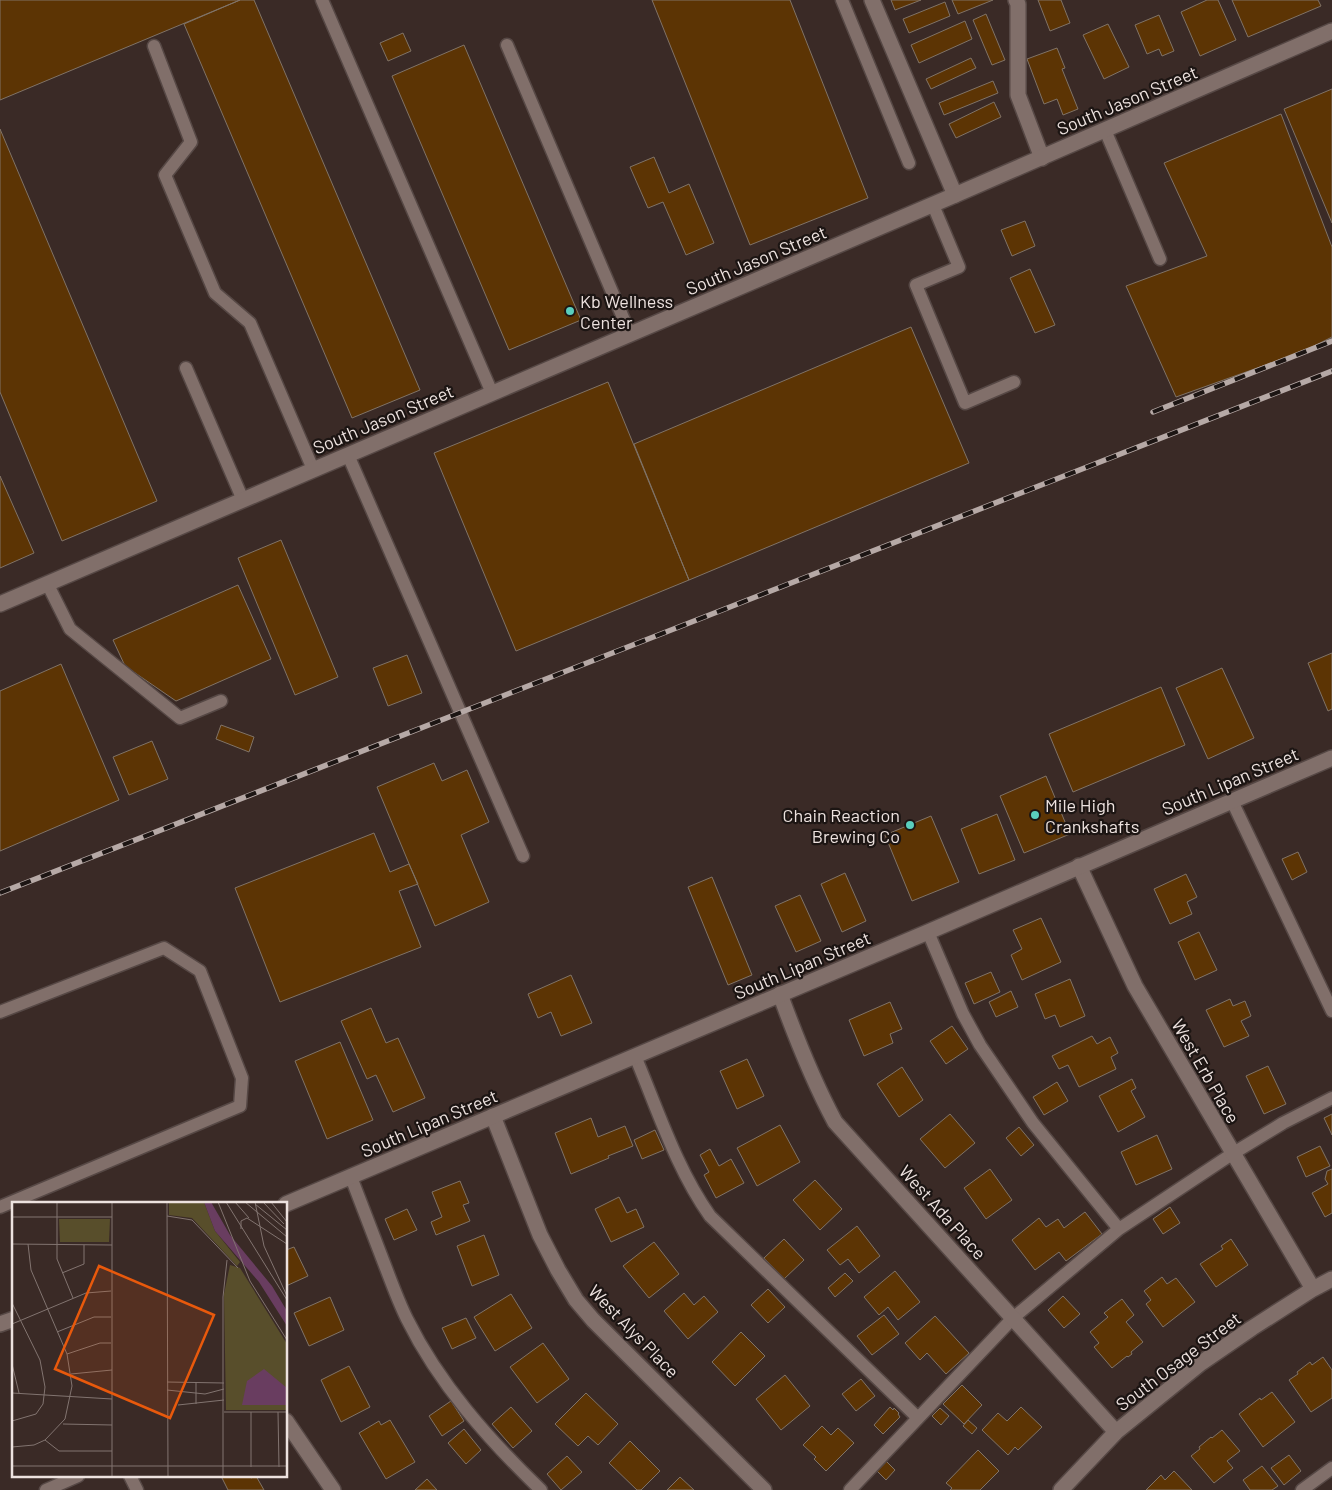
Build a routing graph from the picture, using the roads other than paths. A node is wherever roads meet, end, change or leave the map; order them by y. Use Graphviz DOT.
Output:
graph roads {
  1 [pos="322,0"];
  2 [pos="842,0"];
  3 [pos="872,0"];
  4 [pos="1016,0"];
  5 [pos="1332,31"];
  6 [pos="507,45"];
  7 [pos="154,46"];
  8 [pos="1105,130"];
  9 [pos="1042,158"];
  10 [pos="909,163"];
  11 [pos="955,195"];
  12 [pos="932,205"];
  13 [pos="1160,259"];
  14 [pos="630,334"];
  15 [pos="186,368"];
  16 [pos="1014,382"];
  17 [pos="492,393"];
  18 [pos="348,455"];
  19 [pos="314,469"];
  20 [pos="243,500"];
  21 [pos="47,583"];
  22 [pos="0,604"];
  23 [pos="222,701"];
  24 [pos="1332,758"];
  25 [pos="1232,800"];
  26 [pos="523,856"];
  27 [pos="1079,866"];
  28 [pos="928,932"];
  29 [pos="780,994"];
  30 [pos="1332,1011"];
  31 [pos="0,1012"];
  32 [pos="635,1056"];
  33 [pos="1332,1098"];
  34 [pos="493,1116"];
  35 [pos="1232,1154"];
  36 [pos="351,1177"];
  37 [pos="288,1203"];
  38 [pos="0,1206"];
  39 [pos="1119,1229"];
  40 [pos="1332,1279"];
  41 [pos="1312,1290"];
  42 [pos="1013,1318"];
  43 [pos="12,1320"];
  44 [pos="0,1324"];
  45 [pos="918,1418"];
  46 [pos="288,1424"];
  47 [pos="1116,1432"];
  48 [pos="1332,1468"];
  49 [pos="73,1478"];
  50 [pos="131,1478"];
  51 [pos="46,1490"];
  52 [pos="137,1490"];
  53 [pos="333,1490"];
  54 [pos="541,1490"];
  55 [pos="764,1490"];
  56 [pos="850,1490"];
  57 [pos="1061,1490"];
  58 [pos="1302,1490"];
  1 -- 17 [label="lane"];
  2 -- 10 [label="lane"];
  3 -- 11 [label="street"];
  4 -- 9 [label="street"];
  5 -- 8 [label="street, South Jason Street"];
  6 -- 14 [label="lane"];
  7 -- 19 [label="lane"];
  8 -- 9 [label="street, South Jason Street"];
  8 -- 13 [label="lane"];
  9 -- 11 [label="street, South Jason Street"];
  11 -- 12 [label="street, South Jason Street"];
  12 -- 14 [label="street, South Jason Street"];
  12 -- 16 [label="lane"];
  14 -- 17 [label="street, South Jason Street"];
  15 -- 20 [label="lane"];
  17 -- 18 [label="street, South Jason Street"];
  18 -- 19 [label="street, South Jason Street"];
  18 -- 26 [label="lane"];
  19 -- 20 [label="street, South Jason Street"];
  20 -- 21 [label="street, South Jason Street"];
  21 -- 22 [label="street, South Jason Street"];
  21 -- 23 [label="lane"];
  24 -- 25 [label="street, South Lipan Street"];
  25 -- 27 [label="street, South Lipan Street"];
  25 -- 30 [label="lane"];
  27 -- 28 [label="street, South Lipan Street"];
  27 -- 35 [label="street, West Erb Place"];
  28 -- 29 [label="street, South Lipan Street"];
  28 -- 39 [label="lane"];
  29 -- 32 [label="street, South Lipan Street"];
  29 -- 42 [label="street, West Ada Place"];
  31 -- 38 [label="lane"];
  32 -- 34 [label="street, South Lipan Street"];
  32 -- 45 [label="lane"];
  33 -- 35 [label="lane"];
  34 -- 36 [label="street, South Lipan Street"];
  34 -- 55 [label="street, West Alys Place"];
  35 -- 39 [label="lane"];
  35 -- 41 [label="street, West Erb Place"];
  36 -- 37 [label="street, South Lipan Street"];
  36 -- 54 [label="lane"];
  39 -- 42 [label="lane"];
  40 -- 41 [label="street, South Osage Street"];
  41 -- 47 [label="street, South Osage Street"];
  42 -- 45 [label="lane"];
  42 -- 47 [label="street, West Ada Place"];
  43 -- 44 [label="street"];
  45 -- 56 [label="lane"];
  46 -- 53 [label="street"];
  47 -- 57 [label="street, South Osage Street"];
  48 -- 58 [label="lane"];
  49 -- 51 [label="lane"];
  50 -- 52 [label="lane"];
}
